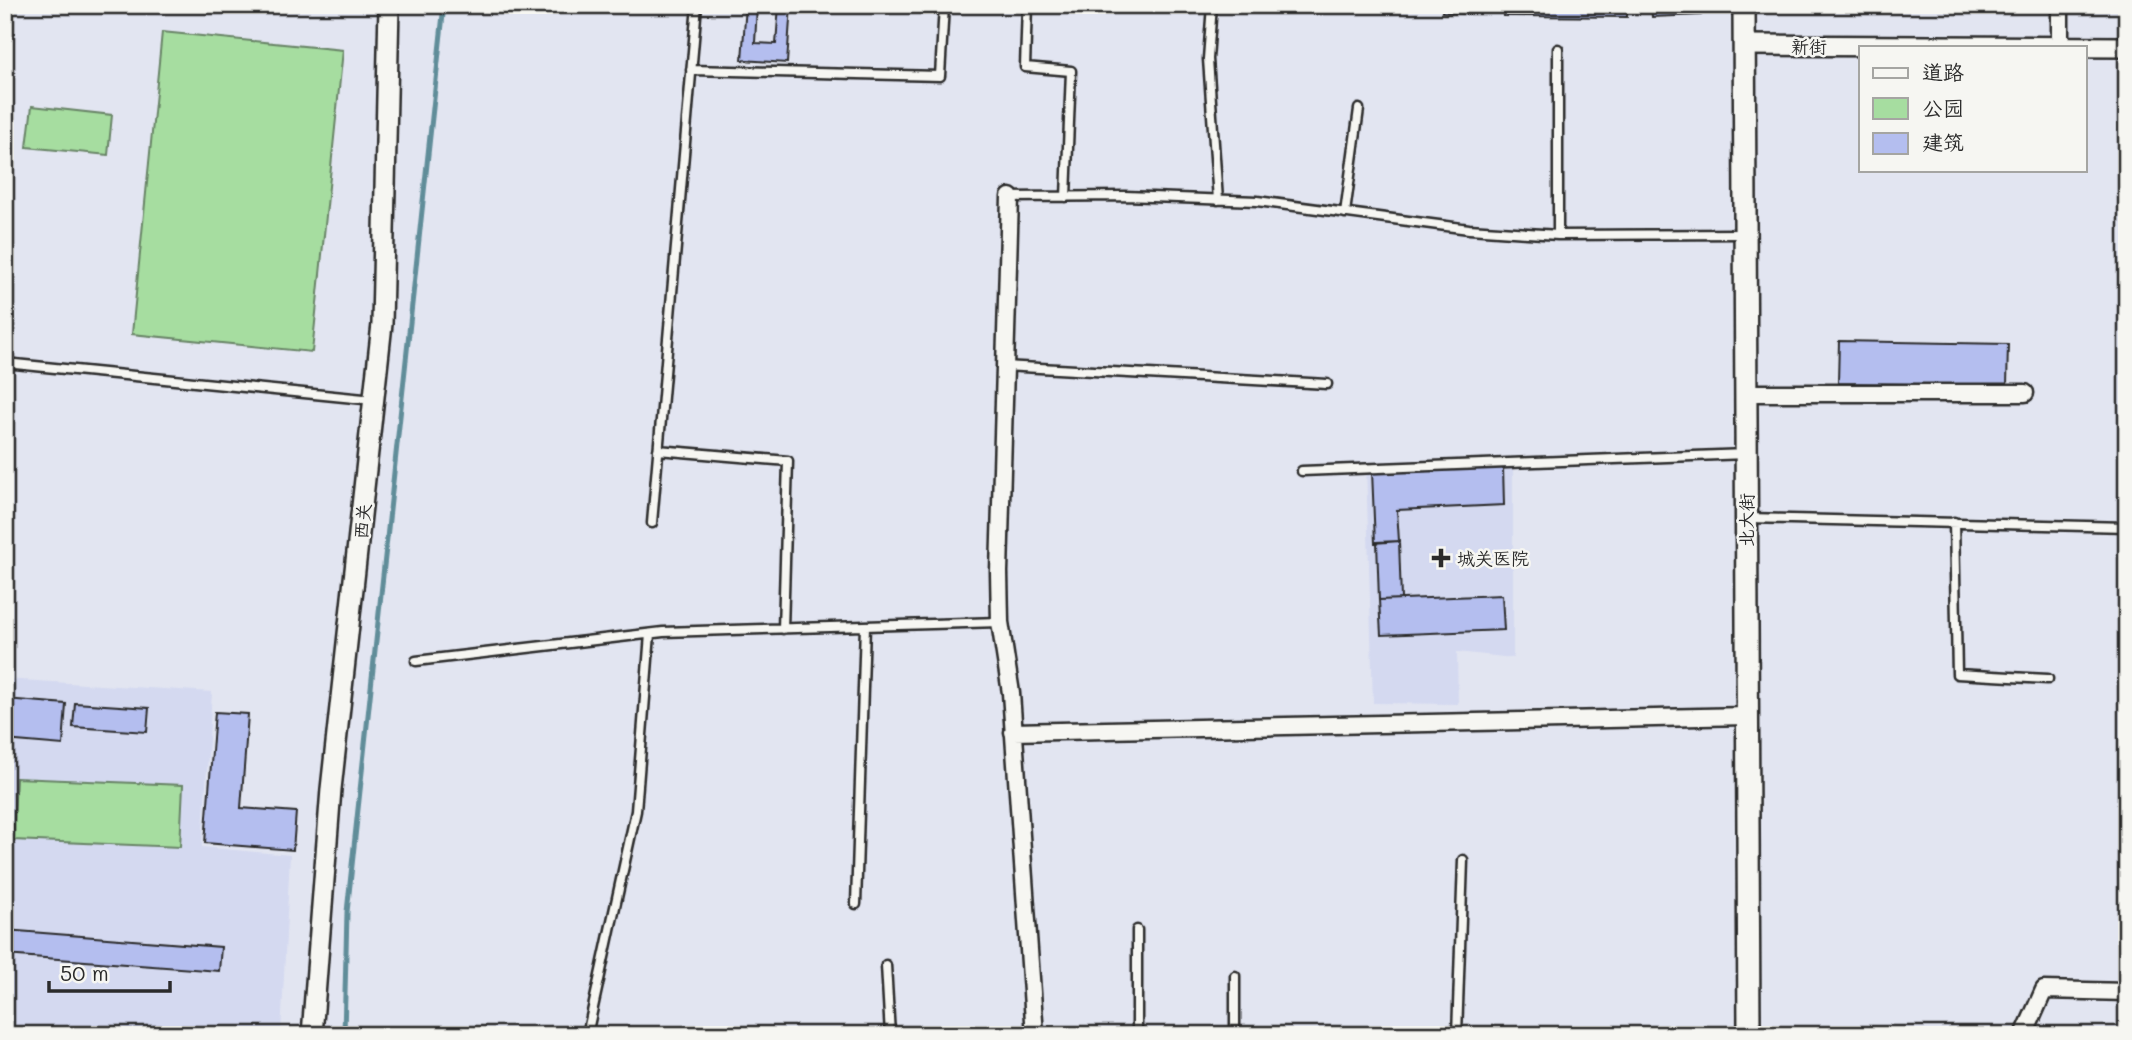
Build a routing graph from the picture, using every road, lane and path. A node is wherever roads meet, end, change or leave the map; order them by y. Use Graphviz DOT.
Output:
graph roads {
  1 [pos="389,5"];
  2 [pos="697,5"];
  3 [pos="944,5"];
  4 [pos="1027,5"];
  5 [pos="1212,5"];
  6 [pos="1744,5"];
  7 [pos="2060,5"];
  8 [pos="1744,45"];
  9 [pos="1902,46"];
  10 [pos="2060,46"];
  11 [pos="2086,47"];
  12 [pos="2127,47"];
  13 [pos="1558,49"];
  14 [pos="691,70"];
  15 [pos="1360,108"];
  16 [pos="1010,197"];
  17 [pos="1066,197"];
  18 [pos="1218,200"];
  19 [pos="1345,213"];
  20 [pos="1744,234"];
  21 [pos="1558,235"];
  22 [pos="5,363"];
  23 [pos="1005,366"];
  24 [pos="1327,384"];
  25 [pos="1745,393"];
  26 [pos="2025,393"];
  27 [pos="374,400"];
  28 [pos="658,450"];
  29 [pos="1745,454"];
  30 [pos="1302,471"];
  31 [pos="1746,518"];
  32 [pos="1954,522"];
  33 [pos="652,523"];
  34 [pos="2127,527"];
  35 [pos="1000,622"];
  36 [pos="865,626"];
  37 [pos="783,629"];
  38 [pos="650,634"];
  39 [pos="416,662"];
  40 [pos="2048,679"];
  41 [pos="1747,716"];
  42 [pos="1013,732"];
  43 [pos="1463,860"];
  44 [pos="856,904"];
  45 [pos="1138,930"];
  46 [pos="886,965"];
  47 [pos="1235,976"];
  48 [pos="2127,992"];
  49 [pos="312,1035"];
  50 [pos="587,1035"];
  51 [pos="890,1035"];
  52 [pos="1035,1035"];
  53 [pos="1137,1035"];
  54 [pos="1235,1035"];
  55 [pos="1457,1035"];
  56 [pos="1749,1035"];
  57 [pos="2024,1035"];
  1 -- 27 [label="street, 西关"];
  2 -- 14 [label="lane"];
  3 -- 14 [label="lane"];
  4 -- 17 [label="lane"];
  5 -- 18 [label="lane"];
  6 -- 8 [label="main road, 北大街"];
  7 -- 10 [label="street"];
  8 -- 9 [label="street, 新街"];
  8 -- 20 [label="main road, 北大街"];
  11 -- 12 [label="street, 新街"];
  13 -- 21 [label="lane"];
  14 -- 28 [label="lane"];
  15 -- 19 [label="lane"];
  16 -- 17 [label="lane"];
  16 -- 23 [label="street"];
  17 -- 18 [label="lane"];
  18 -- 19 [label="lane"];
  19 -- 21 [label="lane"];
  20 -- 21 [label="lane"];
  20 -- 25 [label="main road, 北大街"];
  22 -- 27 [label="lane"];
  23 -- 24 [label="lane"];
  23 -- 35 [label="street"];
  25 -- 26 [label="street"];
  25 -- 29 [label="main road, 北大街"];
  27 -- 49 [label="street, 西关"];
  28 -- 33 [label="lane"];
  28 -- 37 [label="lane"];
  29 -- 30 [label="lane"];
  29 -- 31 [label="main road, 北大街"];
  31 -- 32 [label="lane"];
  31 -- 41 [label="main road, 北大街"];
  32 -- 34 [label="lane"];
  32 -- 40 [label="lane"];
  35 -- 36 [label="lane"];
  35 -- 42 [label="street"];
  36 -- 37 [label="lane"];
  36 -- 44 [label="lane"];
  37 -- 38 [label="lane"];
  38 -- 39 [label="lane"];
  38 -- 50 [label="lane"];
  41 -- 42 [label="street"];
  41 -- 56 [label="main road, 北大街"];
  42 -- 52 [label="street"];
  43 -- 55 [label="lane"];
  45 -- 53 [label="lane"];
  46 -- 51 [label="lane"];
  47 -- 54 [label="lane"];
  48 -- 57 [label="street"];
}
